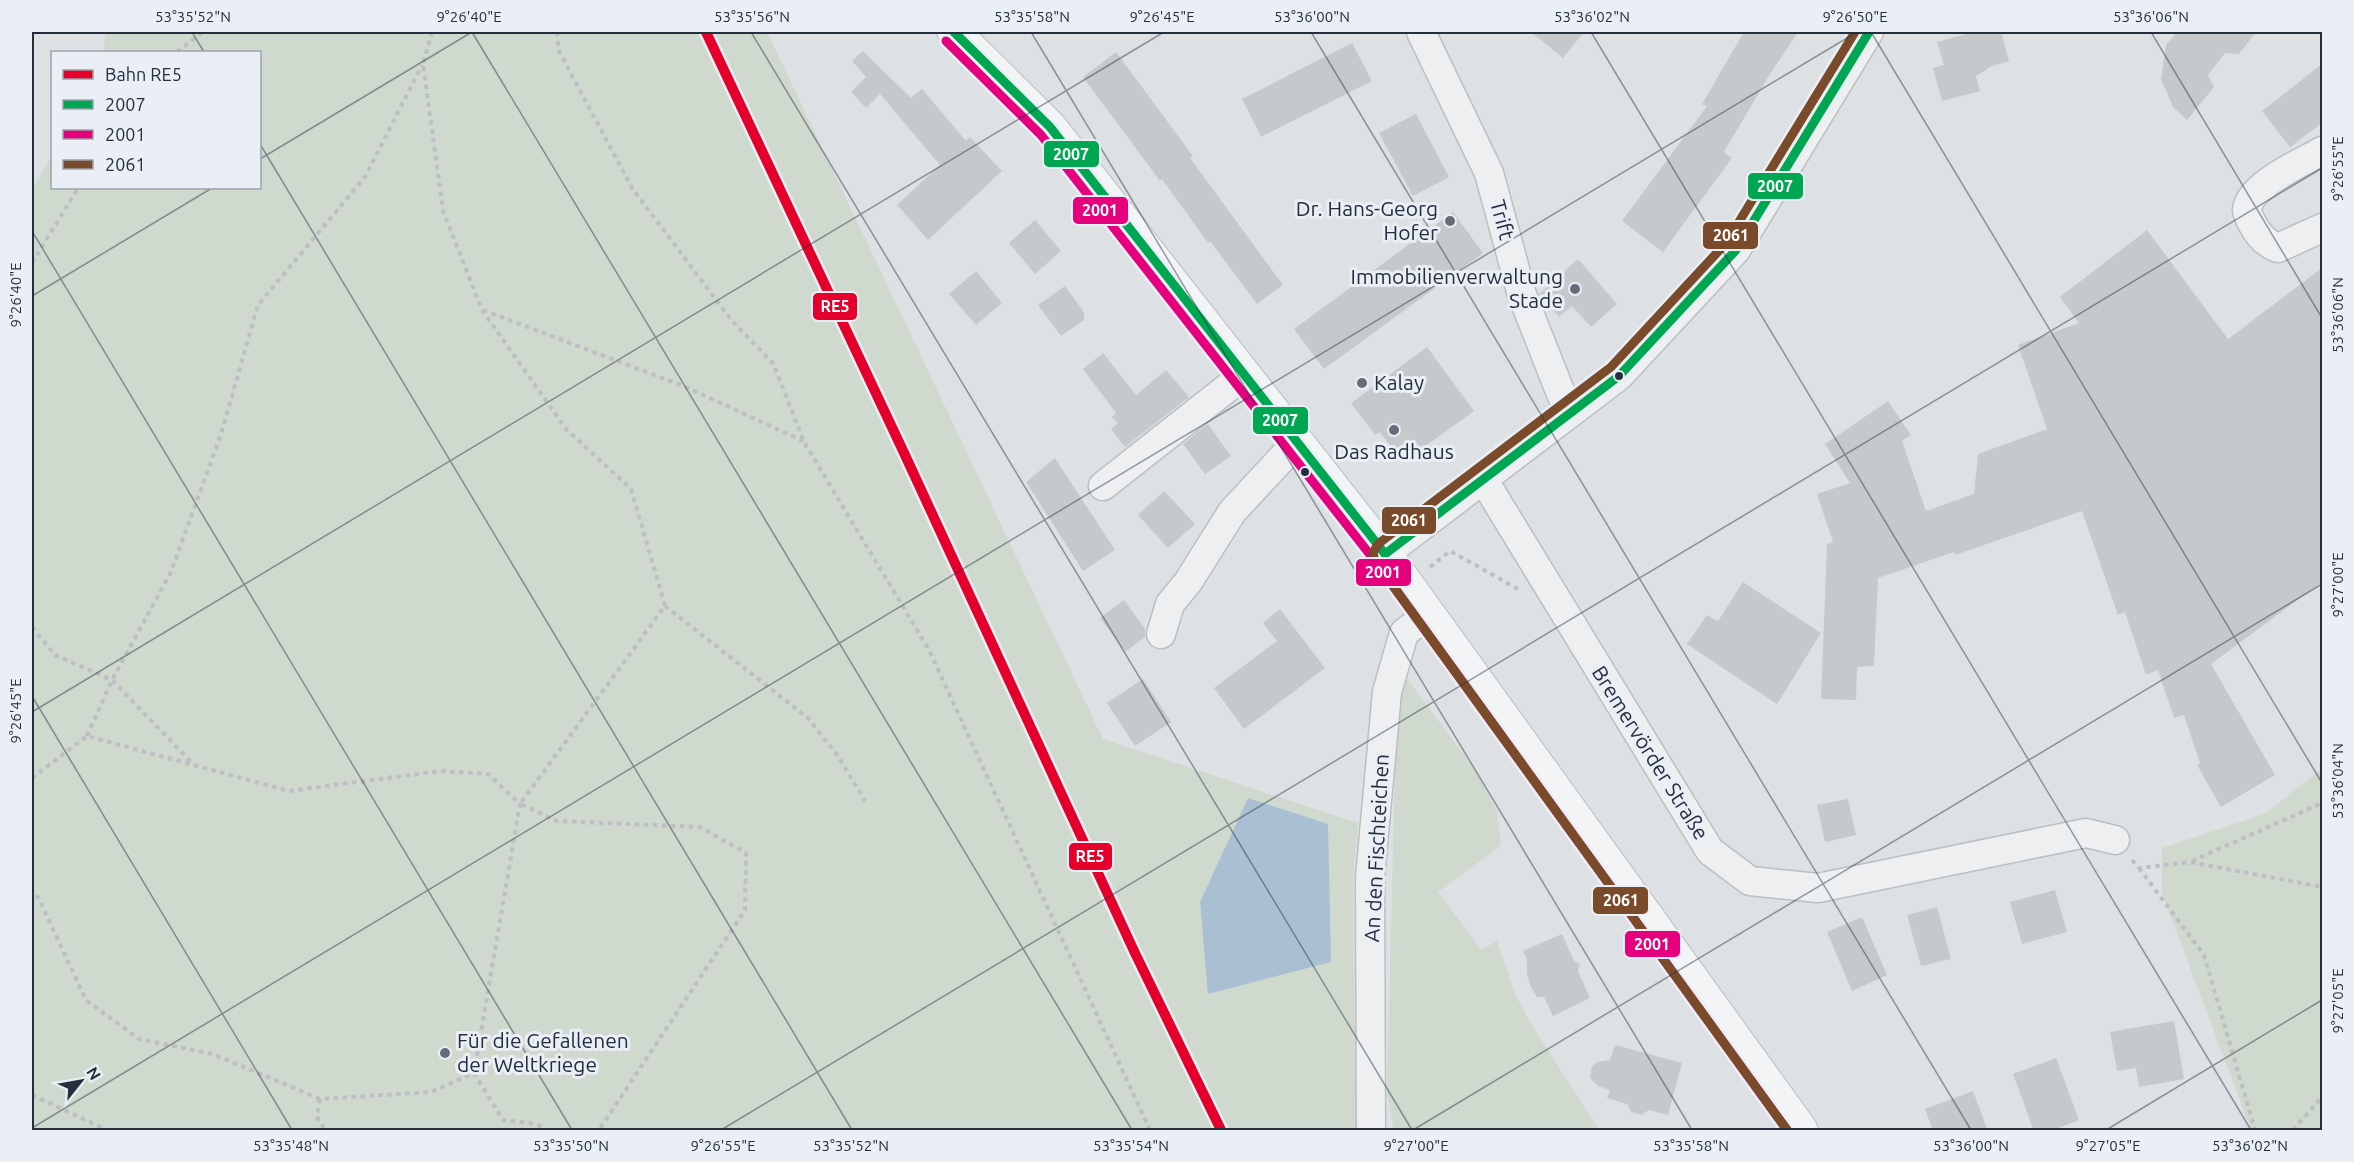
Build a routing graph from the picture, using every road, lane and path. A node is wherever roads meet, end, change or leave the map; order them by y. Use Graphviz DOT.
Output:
graph roads {
  1 [pos="203,32"];
  2 [pos="432,32"];
  3 [pos="557,32"];
  4 [pos="954,32"];
  5 [pos="1869,32"];
  6 [pos="1434,38"];
  7 [pos="178,51"];
  8 [pos="423,64"];
  9 [pos="2322,152"];
  10 [pos="77,189"];
  11 [pos="2322,228"];
  12 [pos="32,263"];
  13 [pos="482,310"];
  14 [pos="1245,374"];
  15 [pos="1569,414"];
  16 [pos="804,442"];
  17 [pos="1297,442"];
  18 [pos="1483,479"];
  19 [pos="1103,486"];
  20 [pos="1450,551"];
  21 [pos="1384,554"];
  22 [pos="1522,591"];
  23 [pos="665,606"];
  24 [pos="1415,624"];
  25 [pos="32,627"];
  26 [pos="1161,634"];
  27 [pos="112,680"];
  28 [pos="87,736"];
  29 [pos="194,765"];
  30 [pos="32,778"];
  31 [pos="865,801"];
  32 [pos="2322,803"];
  33 [pos="520,804"];
  34 [pos="2115,840"];
  35 [pos="2190,862"];
  36 [pos="2139,868"];
  37 [pos="2322,887"];
  38 [pos="32,896"];
  39 [pos="474,1073"];
  40 [pos="32,1095"];
  41 [pos="2322,1097"];
  42 [pos="320,1099"];
  43 [pos="107,1131"];
  44 [pos="325,1131"];
  45 [pos="546,1131"];
  46 [pos="600,1131"];
  47 [pos="1150,1131"];
  48 [pos="1371,1131"];
  49 [pos="1801,1131"];
  50 [pos="2255,1131"];
  51 [pos="2293,1131"];
  1 -- 7 [label="path"];
  2 -- 8 [label="path"];
  3 -- 16 [label="path"];
  4 -- 14 [label="main road"];
  5 -- 15 [label="street"];
  6 -- 15 [label="street, Trift"];
  8 -- 13 [label="path"];
  8 -- 27 [label="path"];
  9 -- 11 [label="street"];
  10 -- 12 [label="path"];
  13 -- 16 [label="path"];
  13 -- 23 [label="path"];
  14 -- 17 [label="main road"];
  14 -- 19 [label="street"];
  15 -- 18 [label="street"];
  16 -- 47 [label="path"];
  17 -- 21 [label="main road"];
  17 -- 26 [label="street"];
  18 -- 21 [label="street"];
  18 -- 34 [label="street, Bremervörder Straße"];
  20 -- 22 [label="path"];
  21 -- 24 [label="main road"];
  23 -- 31 [label="path"];
  23 -- 33 [label="path"];
  24 -- 48 [label="street, An den Fischteichen"];
  24 -- 49 [label="main road"];
  25 -- 27 [label="path"];
  27 -- 28 [label="path"];
  27 -- 29 [label="path"];
  28 -- 29 [label="path"];
  28 -- 30 [label="path"];
  29 -- 33 [label="path"];
  32 -- 35 [label="path"];
  33 -- 39 [label="path"];
  33 -- 46 [label="path"];
  34 -- 36 [label="path"];
  35 -- 36 [label="path"];
  35 -- 37 [label="path"];
  36 -- 50 [label="path"];
  38 -- 42 [label="path"];
  39 -- 42 [label="path"];
  39 -- 45 [label="path"];
  40 -- 43 [label="path"];
  41 -- 51 [label="path"];
  42 -- 44 [label="path"];
}
